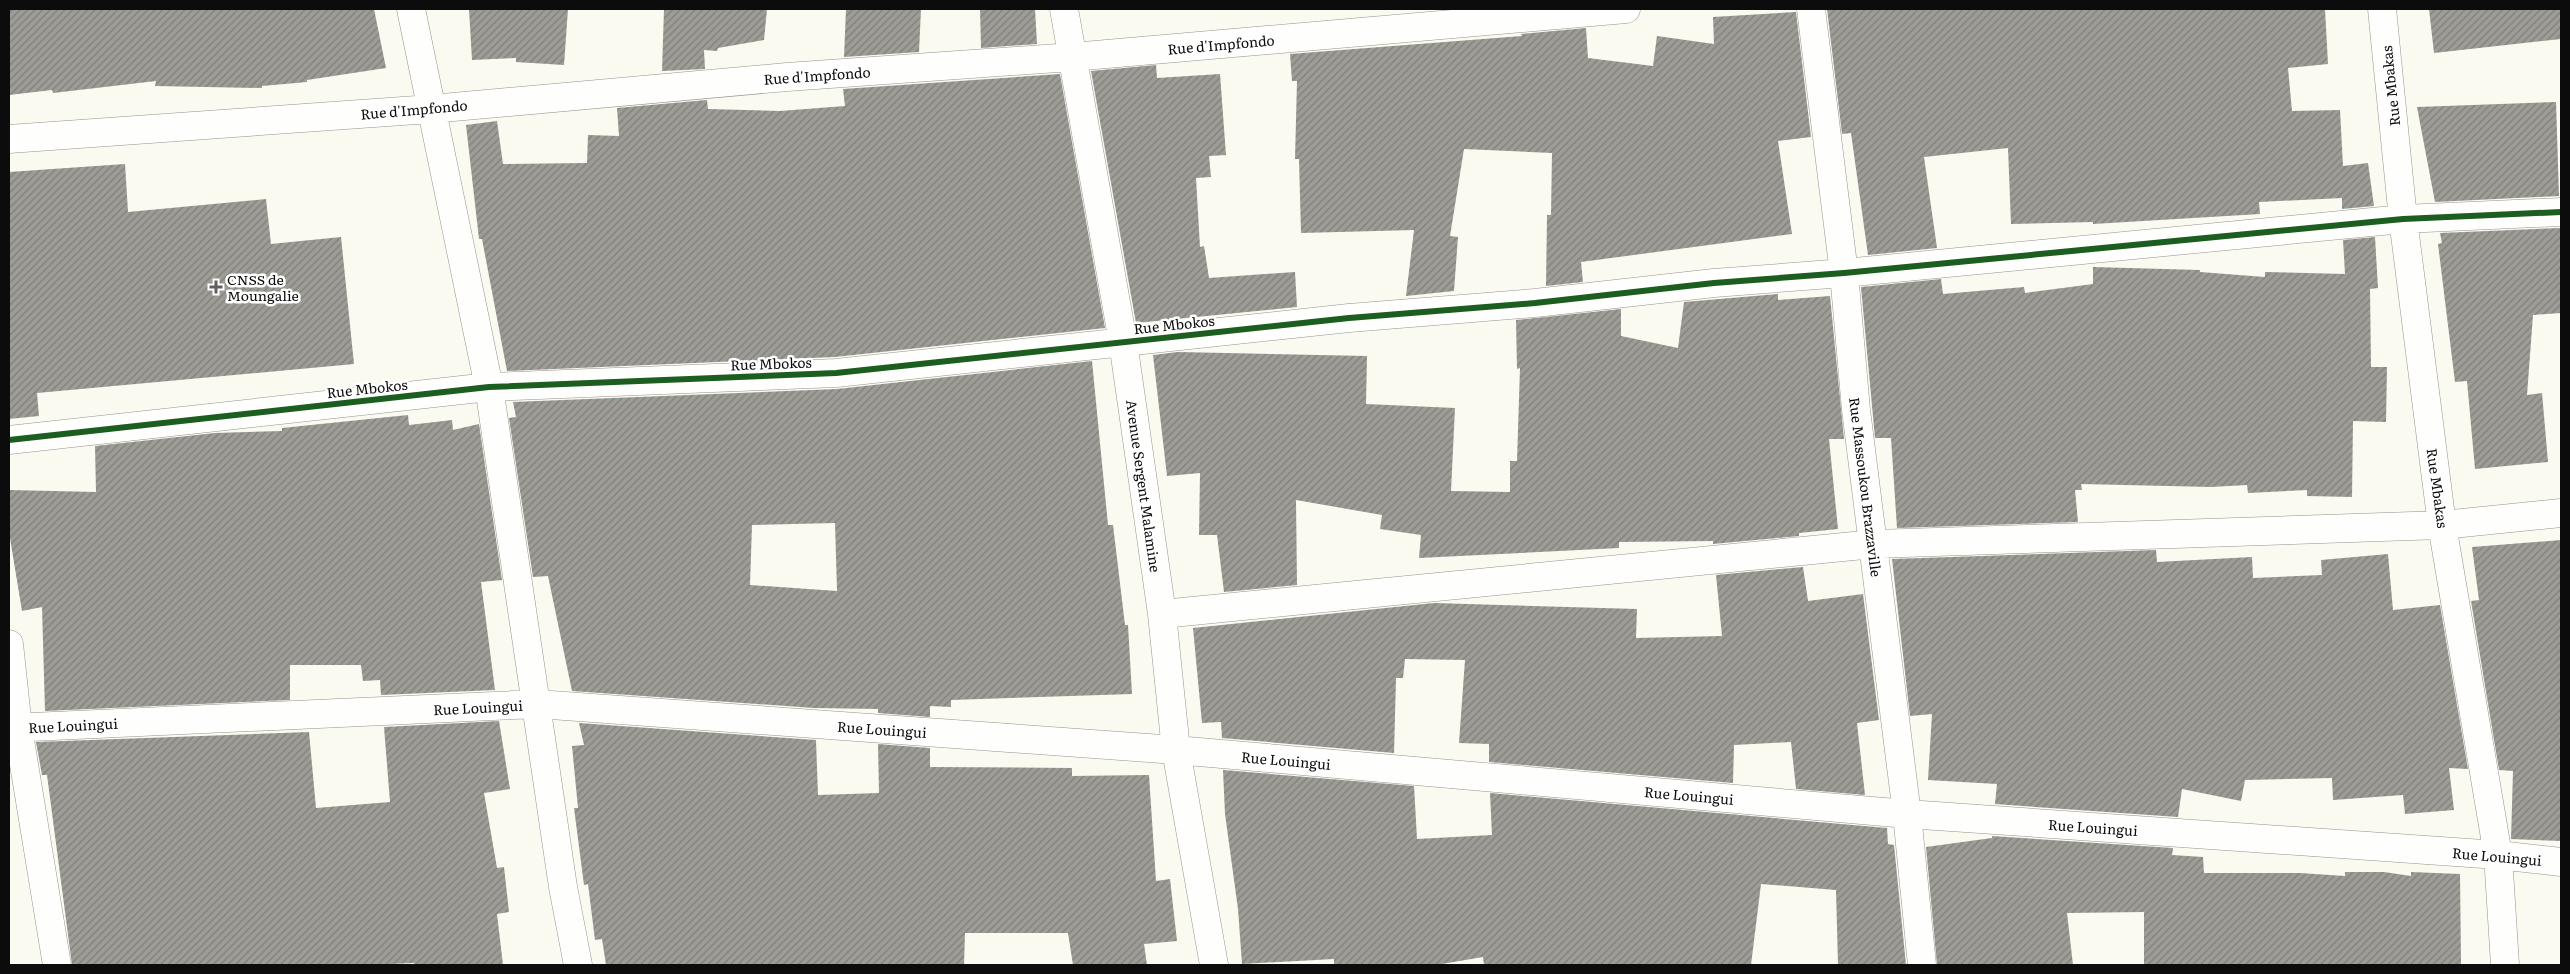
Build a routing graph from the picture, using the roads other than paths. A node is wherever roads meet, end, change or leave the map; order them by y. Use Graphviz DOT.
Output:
graph roads {
  1 [pos="411,9"];
  2 [pos="1064,9"];
  3 [pos="1626,9"];
  4 [pos="1811,9"];
  5 [pos="2382,9"];
  6 [pos="1072,57"];
  7 [pos="431,108"];
  8 [pos="9,139"];
  9 [pos="2561,212"];
  10 [pos="2403,219"];
  11 [pos="1844,273"];
  12 [pos="1123,342"];
  13 [pos="489,387"];
  14 [pos="9,440"];
  15 [pos="2561,513"];
  16 [pos="2442,525"];
  17 [pos="1874,544"];
  18 [pos="1162,614"];
  19 [pos="9,644"];
  20 [pos="537,704"];
  21 [pos="13,728"];
  22 [pos="1176,750"];
  23 [pos="1907,814"];
  24 [pos="2498,855"];
  25 [pos="2561,862"];
  26 [pos="57,965"];
  27 [pos="578,965"];
  28 [pos="1214,965"];
  29 [pos="1922,965"];
  30 [pos="2505,965"];
  1 -- 7 [label="street"];
  2 -- 6 [label="street, Avenue Sergent Malamine"];
  3 -- 6 [label="street, Rue d'Impfondo"];
  4 -- 11 [label="street, Rue Massoukou Brazzaville"];
  5 -- 10 [label="street, Rue Mbakas"];
  6 -- 7 [label="street, Rue d'Impfondo"];
  6 -- 12 [label="street, Avenue Sergent Malamine"];
  7 -- 8 [label="street, Rue d'Impfondo"];
  7 -- 13 [label="street"];
  9 -- 10 [label="street, Rue Mbokos"];
  10 -- 11 [label="street, Rue Mbokos"];
  10 -- 16 [label="street, Rue Mbakas"];
  11 -- 12 [label="street, Rue Mbokos"];
  11 -- 17 [label="street, Rue Massoukou Brazzaville"];
  12 -- 13 [label="street, Rue Mbokos"];
  12 -- 18 [label="street, Avenue Sergent Malamine"];
  13 -- 14 [label="street, Rue Mbokos"];
  13 -- 20 [label="street"];
  15 -- 16 [label="street"];
  16 -- 17 [label="street"];
  16 -- 24 [label="street, Rue Mbakas"];
  17 -- 18 [label="street"];
  17 -- 23 [label="street, Rue Massoukou Brazzaville"];
  18 -- 22 [label="street, Avenue Sergent Malamine"];
  19 -- 21 [label="street"];
  20 -- 21 [label="street, Rue Louingui"];
  20 -- 22 [label="street, Rue Louingui"];
  20 -- 27 [label="street"];
  21 -- 26 [label="street"];
  22 -- 23 [label="street, Rue Louingui"];
  22 -- 28 [label="street, Avenue Sergent Malamine"];
  23 -- 24 [label="street, Rue Louingui"];
  23 -- 29 [label="street, Rue Massoukou Brazzaville"];
  24 -- 25 [label="street, Rue Louingui"];
  24 -- 30 [label="street, Rue Mbakas"];
}
